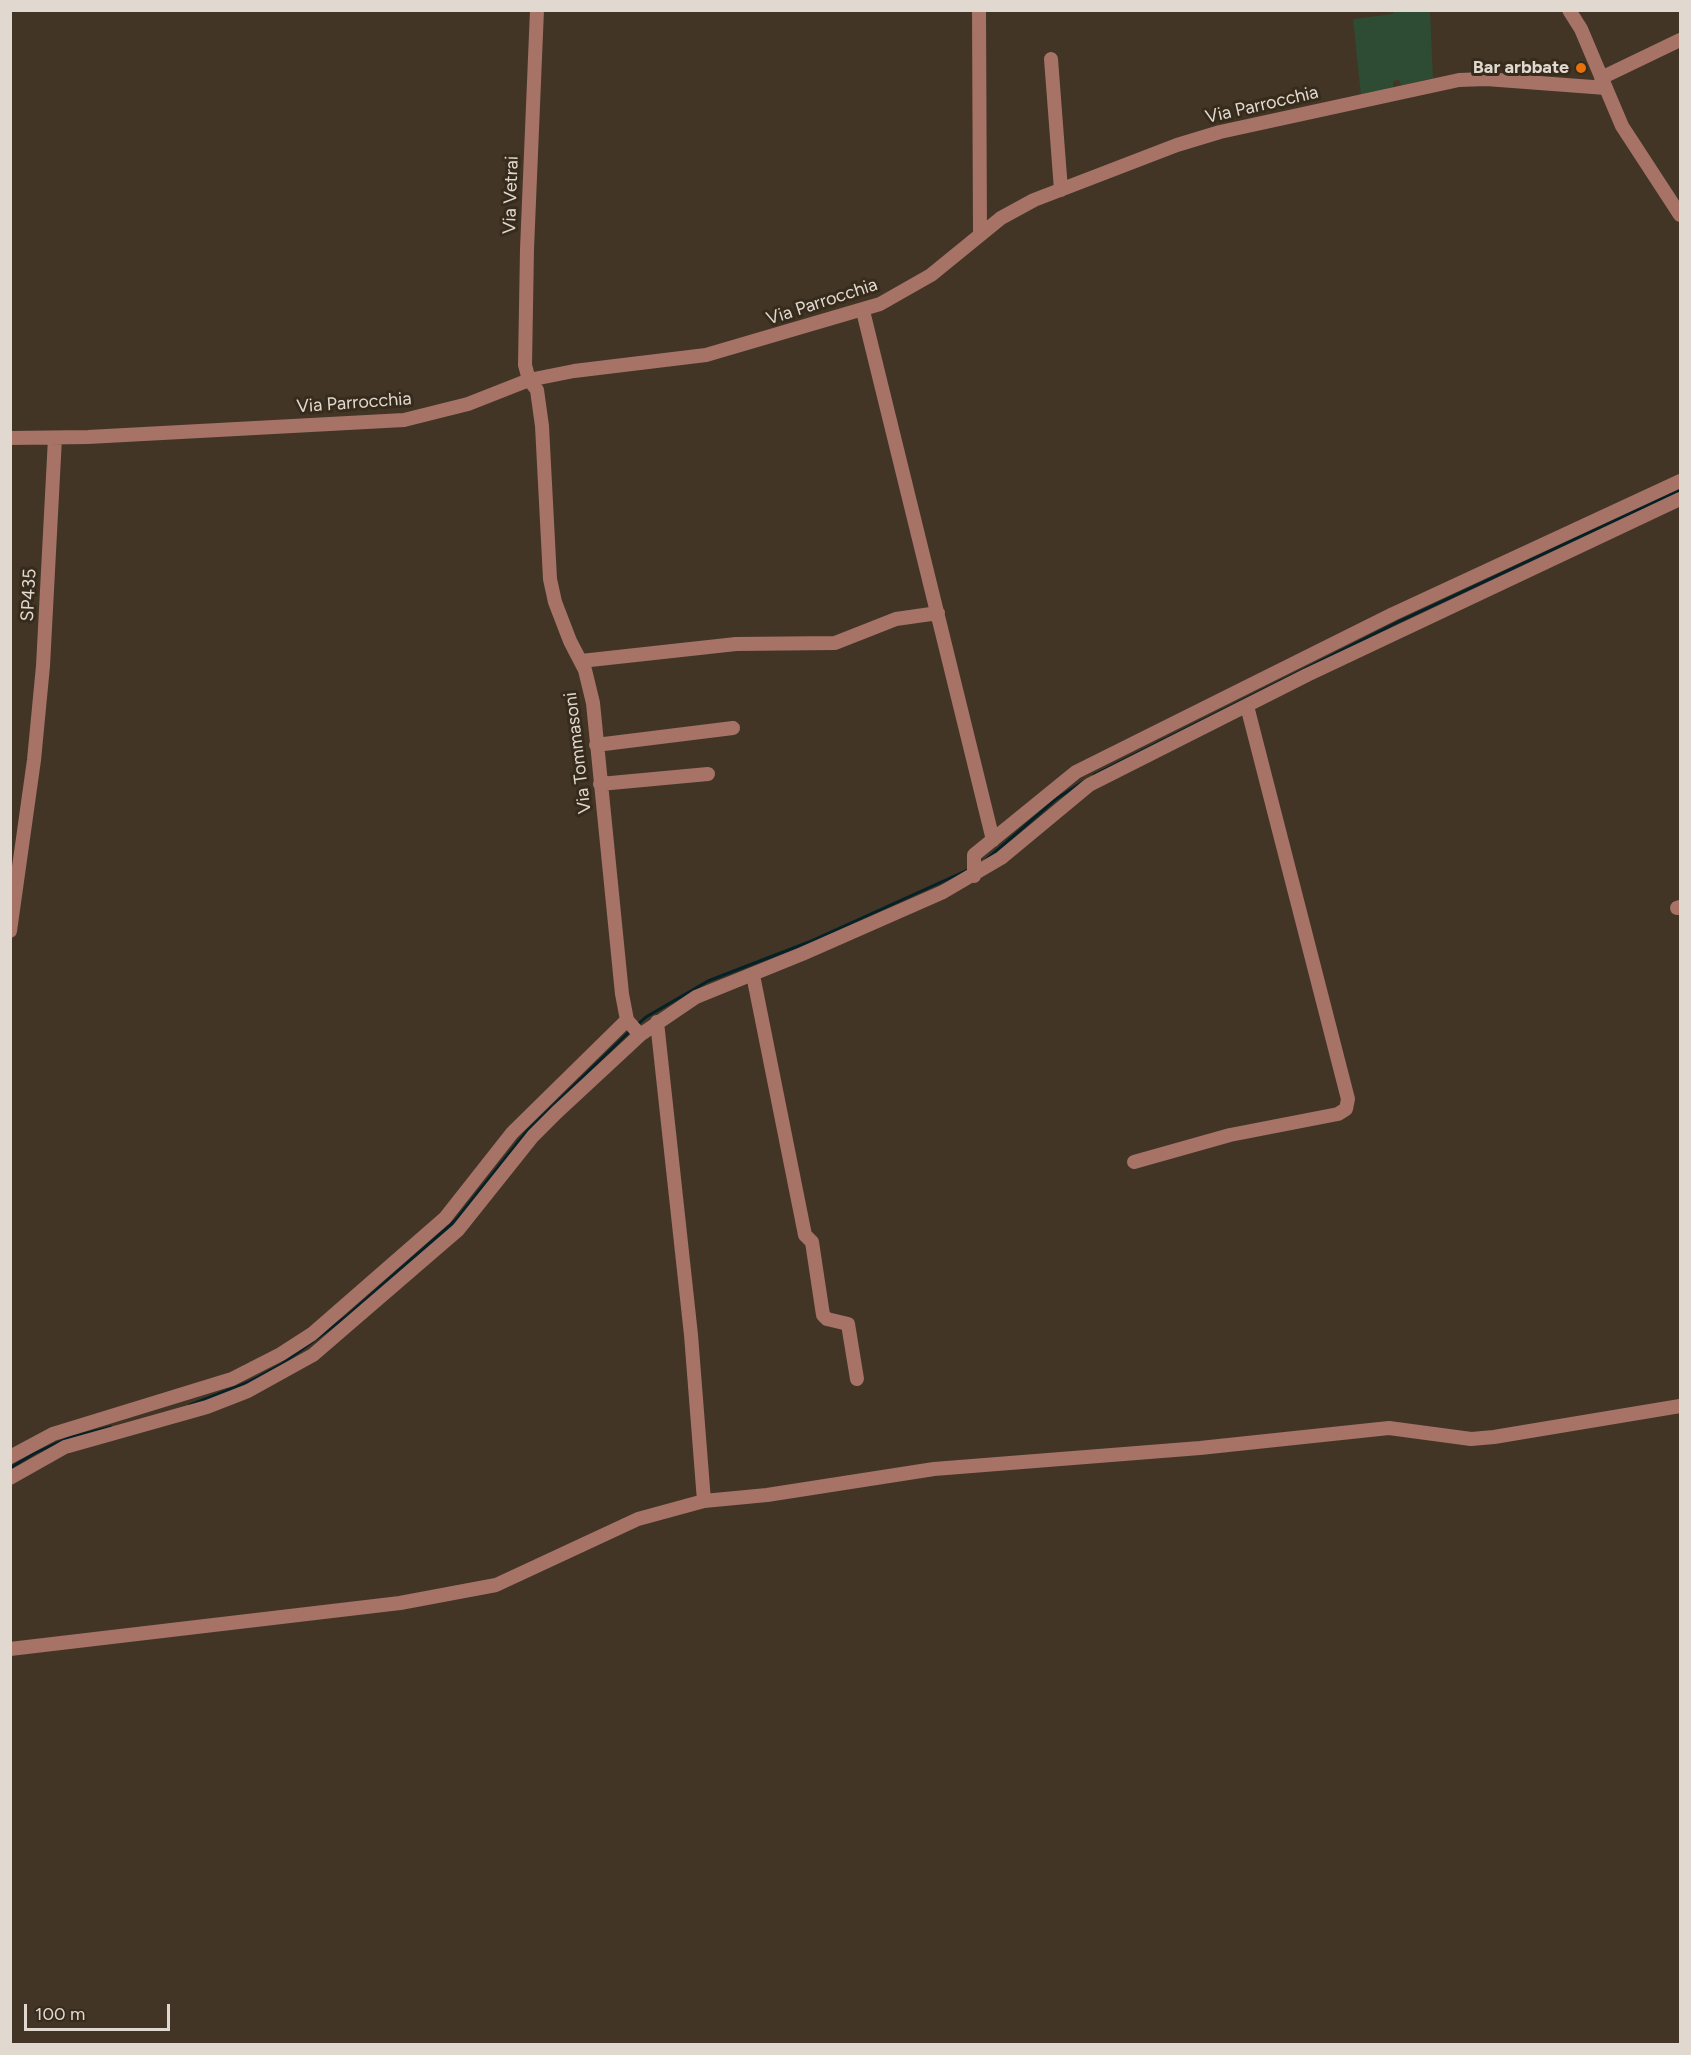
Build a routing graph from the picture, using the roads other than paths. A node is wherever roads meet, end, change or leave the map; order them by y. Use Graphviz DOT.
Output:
graph roads {
  1 [pos="537,10"];
  2 [pos="979,10"];
  3 [pos="1569,10"];
  4 [pos="1680,40"];
  5 [pos="1051,59"];
  6 [pos="1604,83"];
  7 [pos="1061,190"];
  8 [pos="1680,215"];
  9 [pos="980,233"];
  10 [pos="863,311"];
  11 [pos="529,380"];
  12 [pos="10,438"];
  13 [pos="55,438"];
  14 [pos="1680,481"];
  15 [pos="1680,499"];
  16 [pos="938,613"];
  17 [pos="581,661"];
  18 [pos="1247,706"];
  19 [pos="733,728"];
  20 [pos="596,746"];
  21 [pos="708,774"];
  22 [pos="600,784"];
  23 [pos="993,840"];
  24 [pos="974,870"];
  25 [pos="10,931"];
  26 [pos="753,975"];
  27 [pos="657,1022"];
  28 [pos="633,1027"];
  29 [pos="1134,1162"];
  30 [pos="328,1333"];
  31 [pos="857,1379"];
  32 [pos="1680,1406"];
  33 [pos="10,1457"];
  34 [pos="10,1478"];
  35 [pos="704,1501"];
  36 [pos="10,1649"];
  1 -- 11 [label="street, Via Vetrai"];
  2 -- 9 [label="street"];
  3 -- 6 [label="street"];
  4 -- 6 [label="street"];
  5 -- 7 [label="street"];
  6 -- 7 [label="street, Via Parrocchia"];
  6 -- 8 [label="street"];
  7 -- 9 [label="street, Via Parrocchia"];
  9 -- 10 [label="street, Via Parrocchia"];
  10 -- 11 [label="street, Via Parrocchia"];
  10 -- 16 [label="street"];
  11 -- 13 [label="street, Via Parrocchia"];
  11 -- 17 [label="street, Via Tommasoni"];
  12 -- 13 [label="street, Via Parrocchia"];
  13 -- 25 [label="street, SP435"];
  14 -- 23 [label="street"];
  15 -- 18 [label="street"];
  16 -- 17 [label="street"];
  16 -- 23 [label="street"];
  17 -- 20 [label="street, Via Tommasoni"];
  18 -- 24 [label="street"];
  18 -- 29 [label="street"];
  19 -- 20 [label="street"];
  20 -- 22 [label="street, Via Tommasoni"];
  21 -- 22 [label="street"];
  22 -- 28 [label="street, Via Tommasoni"];
  23 -- 24 [label="street"];
  24 -- 26 [label="street"];
  26 -- 27 [label="street"];
  26 -- 31 [label="street"];
  27 -- 28 [label="street"];
  27 -- 35 [label="street"];
  28 -- 30 [label="street"];
  28 -- 30 [label="street"];
  30 -- 33 [label="street"];
  30 -- 34 [label="street"];
  32 -- 35 [label="street"];
  35 -- 36 [label="street"];
}
